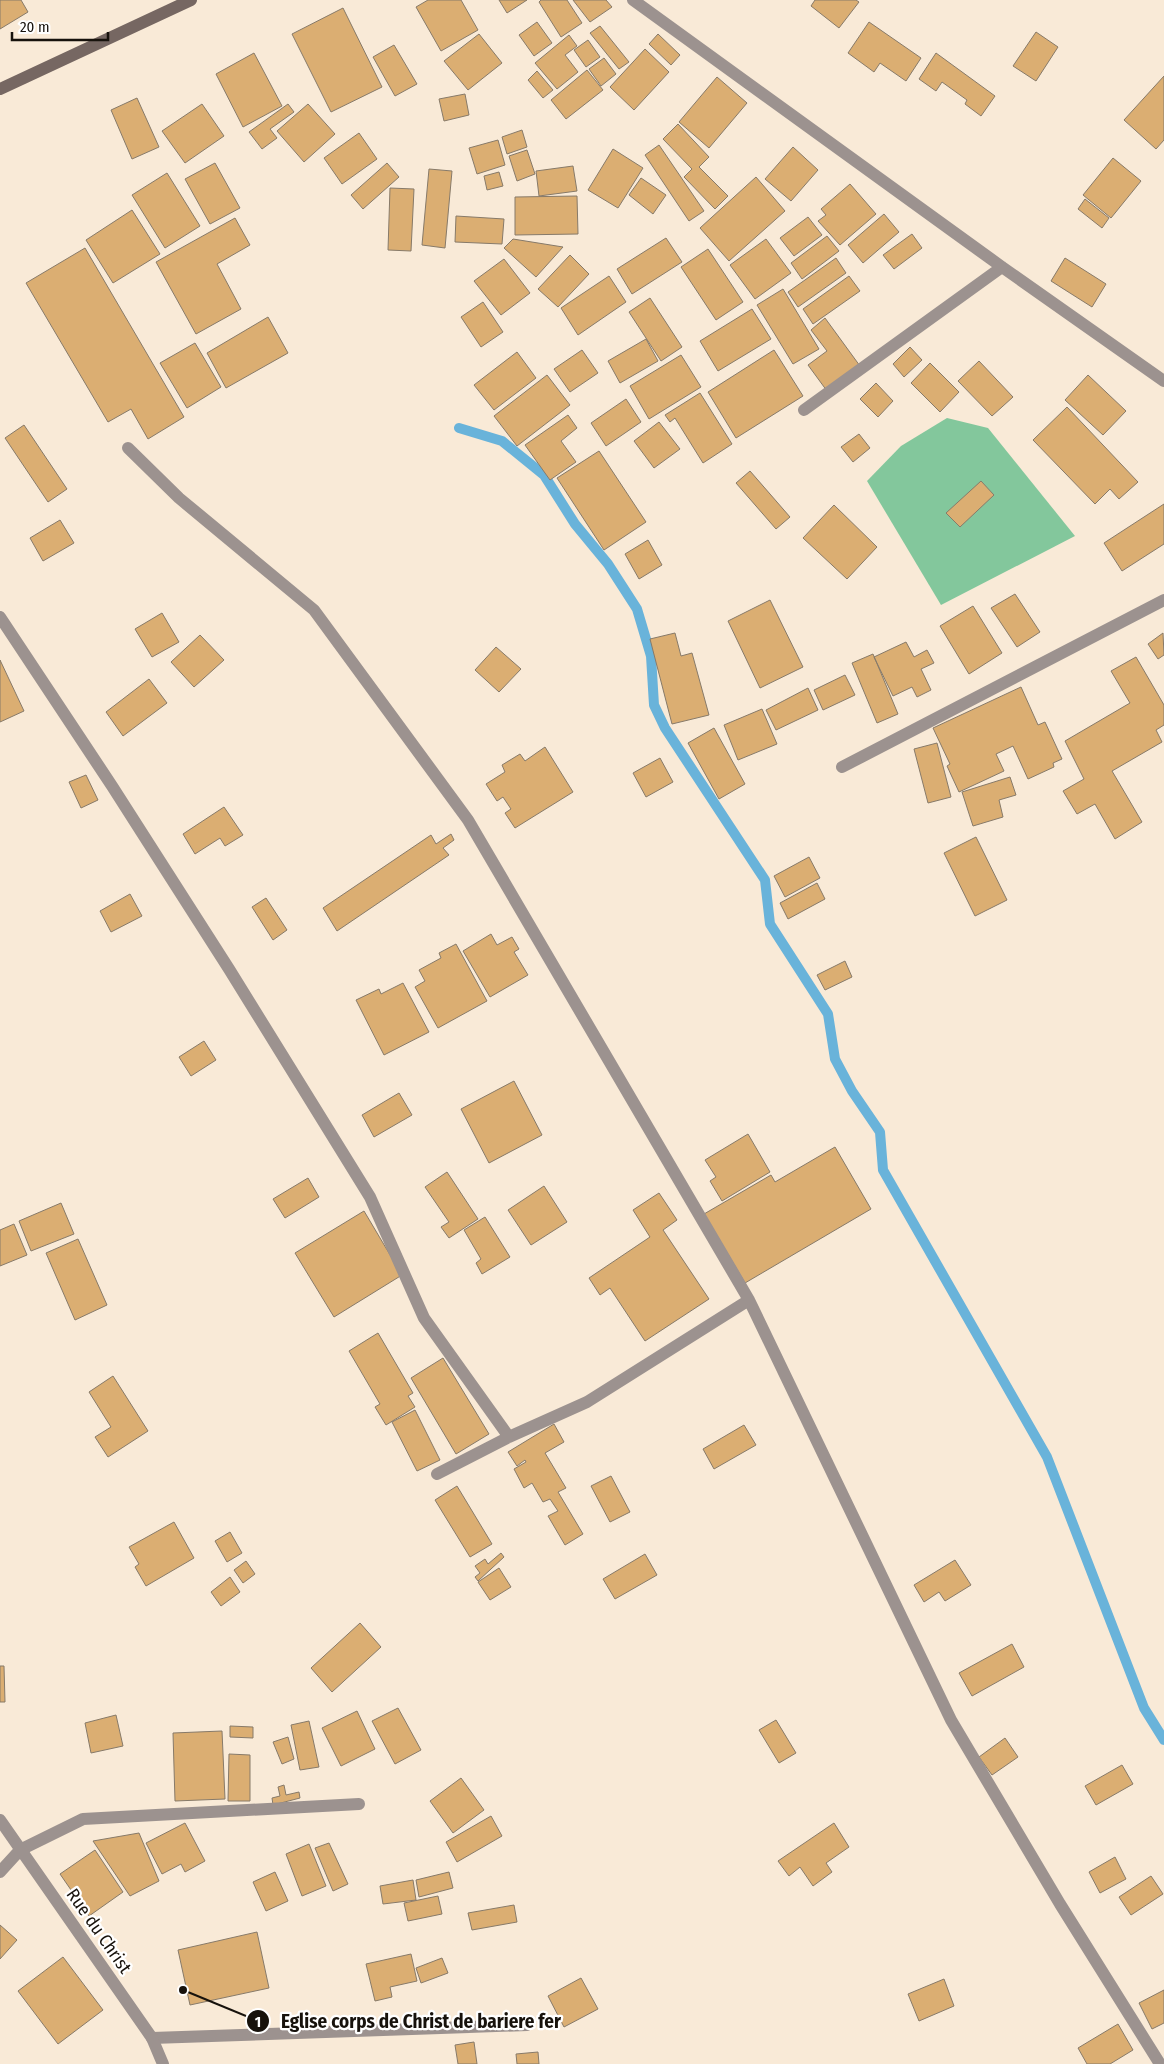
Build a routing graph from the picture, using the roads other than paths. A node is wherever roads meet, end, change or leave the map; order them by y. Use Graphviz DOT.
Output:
graph roads {
  1 [pos="191,0"];
  2 [pos="633,0"];
  3 [pos="0,89"];
  4 [pos="1002,267"];
  5 [pos="1164,381"];
  6 [pos="804,410"];
  7 [pos="128,448"];
  8 [pos="1164,600"];
  9 [pos="0,617"];
  10 [pos="842,767"];
  11 [pos="749,1300"];
  12 [pos="509,1437"];
  13 [pos="437,1474"];
  14 [pos="359,1804"];
  15 [pos="0,1820"];
  16 [pos="20,1850"];
  17 [pos="0,1872"];
  18 [pos="527,2025"];
  19 [pos="152,2038"];
  20 [pos="163,2064"];
  21 [pos="1160,2064"];
  1 -- 3 [label="street"];
  2 -- 4 [label="street"];
  4 -- 5 [label="street"];
  4 -- 6 [label="street"];
  7 -- 11 [label="street"];
  8 -- 10 [label="street"];
  9 -- 12 [label="street"];
  11 -- 12 [label="street"];
  11 -- 21 [label="street"];
  12 -- 13 [label="street"];
  14 -- 16 [label="street"];
  15 -- 16 [label="street, Rue du Christ"];
  16 -- 17 [label="street"];
  16 -- 19 [label="street, Rue du Christ"];
  18 -- 19 [label="street"];
  19 -- 20 [label="street, Rue du Christ"];
}
